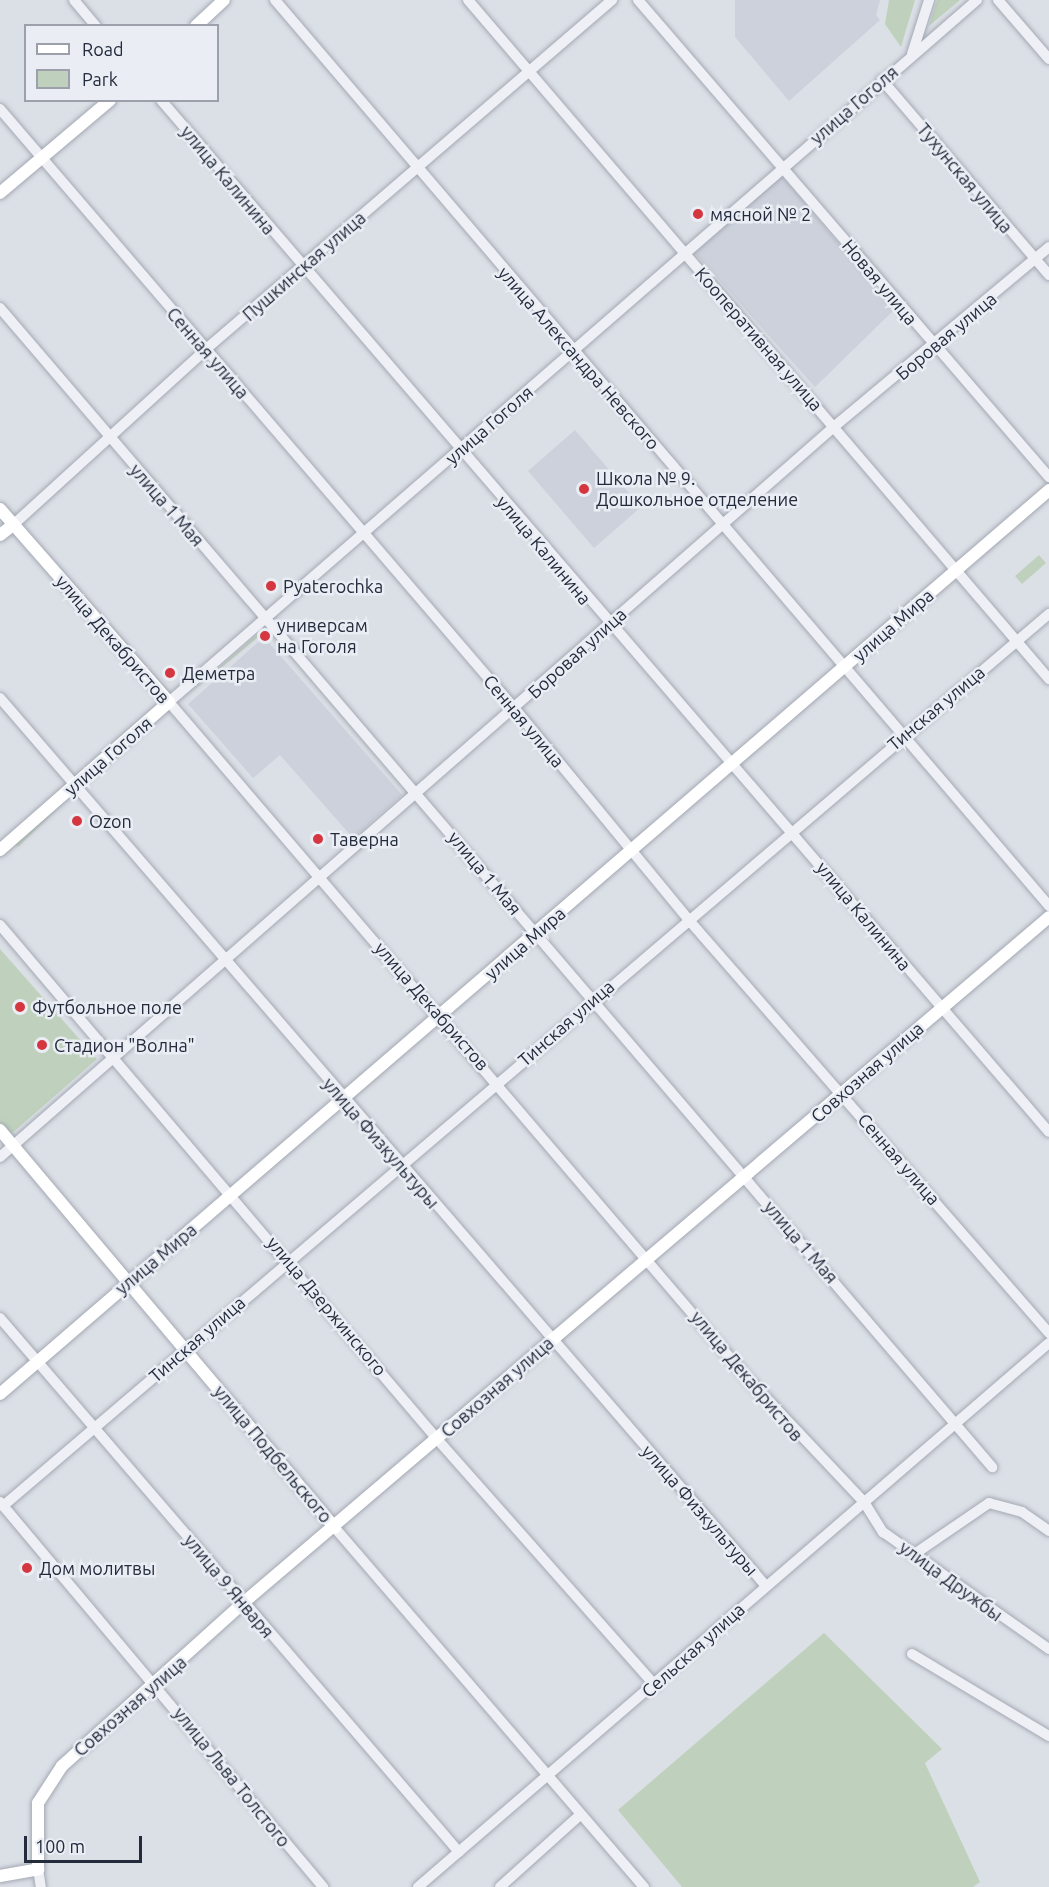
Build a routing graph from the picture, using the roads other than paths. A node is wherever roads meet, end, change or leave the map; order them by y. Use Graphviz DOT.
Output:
graph roads {
  1 [pos="74,0"];
  2 [pos="224,0"];
  3 [pos="274,0"];
  4 [pos="468,0"];
  5 [pos="612,0"];
  6 [pos="638,0"];
  7 [pos="929,0"];
  8 [pos="977,0"];
  9 [pos="998,0"];
  10 [pos="94,24"];
  11 [pos="198,24"];
  12 [pos="912,54"];
  13 [pos="1049,58"];
  14 [pos="528,74"];
  15 [pos="882,80"];
  16 [pos="108,102"];
  17 [pos="163,102"];
  18 [pos="0,110"];
  19 [pos="40,158"];
  20 [pos="416,166"];
  21 [pos="783,168"];
  22 [pos="0,193"];
  23 [pos="1049,247"];
  24 [pos="685,253"];
  25 [pos="1035,259"];
  26 [pos="303,269"];
  27 [pos="1049,275"];
  28 [pos="0,308"];
  29 [pos="935,348"];
  30 [pos="205,350"];
  31 [pos="573,352"];
  32 [pos="835,426"];
  33 [pos="108,437"];
  34 [pos="460,450"];
  35 [pos="1049,477"];
  36 [pos="1049,490"];
  37 [pos="0,509"];
  38 [pos="13,525"];
  39 [pos="723,525"];
  40 [pos="365,534"];
  41 [pos="0,535"];
  42 [pos="955,571"];
  43 [pos="1049,614"];
  44 [pos="265,619"];
  45 [pos="607,625"];
  46 [pos="1016,641"];
  47 [pos="846,667"];
  48 [pos="1049,679"];
  49 [pos="0,698"];
  50 [pos="169,702"];
  51 [pos="515,709"];
  52 [pos="903,735"];
  53 [pos="731,764"];
  54 [pos="76,784"];
  55 [pos="417,792"];
  56 [pos="792,832"];
  57 [pos="0,850"];
  58 [pos="631,850"];
  59 [pos="321,877"];
  60 [pos="1049,906"];
  61 [pos="1049,917"];
  62 [pos="687,918"];
  63 [pos="0,925"];
  64 [pos="536,935"];
  65 [pos="224,959"];
  66 [pos="592,1000"];
  67 [pos="942,1007"];
  68 [pos="440,1016"];
  69 [pos="114,1056"];
  70 [pos="498,1083"];
  71 [pos="843,1093"];
  72 [pos="341,1098"];
  73 [pos="0,1130"];
  74 [pos="1049,1132"];
  75 [pos="13,1146"];
  76 [pos="0,1157"];
  77 [pos="399,1165"];
  78 [pos="744,1177"];
  79 [pos="233,1194"];
  80 [pos="647,1258"];
  81 [pos="289,1260"];
  82 [pos="129,1281"];
  83 [pos="0,1318"];
  84 [pos="1049,1332"];
  85 [pos="552,1340"];
  86 [pos="1049,1343"];
  87 [pos="185,1349"];
  88 [pos="38,1362"];
  89 [pos="0,1394"];
  90 [pos="959,1425"];
  91 [pos="95,1428"];
  92 [pos="437,1439"];
  93 [pos="992,1467"];
  94 [pos="864,1502"];
  95 [pos="2,1504"];
  96 [pos="335,1527"];
  97 [pos="1049,1530"];
  98 [pos="913,1555"];
  99 [pos="765,1585"];
  100 [pos="243,1603"];
  101 [pos="1049,1649"];
  102 [pos="912,1654"];
  103 [pos="157,1685"];
  104 [pos="655,1685"];
  105 [pos="1049,1736"];
  106 [pos="547,1778"];
  107 [pos="580,1815"];
  108 [pos="459,1852"];
  109 [pos="38,1869"];
  110 [pos="0,1876"];
  111 [pos="41,1887"];
  112 [pos="323,1887"];
  113 [pos="418,1887"];
  114 [pos="500,1887"];
  115 [pos="644,1887"];
  1 -- 10 [label="street"];
  2 -- 11 [label="main road"];
  3 -- 20 [label="street, улица Александра Невского"];
  4 -- 14 [label="street, Кооперативная улица"];
  5 -- 14 [label="street, Пушкинская улица"];
  6 -- 21 [label="street, Новая улица"];
  7 -- 12 [label="street"];
  8 -- 12 [label="street, улица Гоголя"];
  9 -- 13 [label="street"];
  12 -- 15 [label="street, улица Гоголя"];
  14 -- 20 [label="street, Пушкинская улица"];
  14 -- 24 [label="street, Кооперативная улица"];
  15 -- 21 [label="street, улица Гоголя"];
  15 -- 25 [label="street, Тухунская улица"];
  16 -- 19 [label="main road"];
  17 -- 26 [label="street, улица Калинина"];
  18 -- 19 [label="street, Сенная улица"];
  19 -- 22 [label="main road"];
  19 -- 30 [label="street, Сенная улица"];
  20 -- 26 [label="street, Пушкинская улица"];
  20 -- 31 [label="street, улица Александра Невского"];
  21 -- 24 [label="street, улица Гоголя"];
  21 -- 29 [label="street, Новая улица"];
  23 -- 25 [label="street, Боровая улица"];
  24 -- 31 [label="street, улица Гоголя"];
  24 -- 32 [label="street, Кооперативная улица"];
  25 -- 27 [label="street, Тухунская улица"];
  25 -- 29 [label="street, Боровая улица"];
  26 -- 30 [label="street, Пушкинская улица"];
  26 -- 34 [label="street, улица Калинина"];
  28 -- 33 [label="street, улица 1 Мая"];
  29 -- 32 [label="street, Боровая улица"];
  29 -- 35 [label="street, Новая улица"];
  30 -- 33 [label="street, Пушкинская улица"];
  30 -- 40 [label="street, Сенная улица"];
  31 -- 34 [label="street, улица Гоголя"];
  31 -- 39 [label="street, улица Александра Невского"];
  32 -- 39 [label="street, Боровая улица"];
  32 -- 42 [label="street, Кооперативная улица"];
  33 -- 38 [label="street, Пушкинская улица"];
  33 -- 44 [label="street, улица 1 Мая"];
  34 -- 40 [label="street, улица Гоголя"];
  34 -- 45 [label="street, улица Калинина"];
  36 -- 42 [label="main road, улица Мира"];
  37 -- 38 [label="main road, улица Декабристов"];
  38 -- 41 [label="main road, Пушкинская улица"];
  38 -- 50 [label="main road, улица Декабристов"];
  39 -- 45 [label="street, Боровая улица"];
  39 -- 47 [label="street, улица Александра Невского"];
  40 -- 44 [label="street, улица Гоголя"];
  40 -- 51 [label="street, Сенная улица"];
  42 -- 46 [label="street, Кооперативная улица"];
  42 -- 47 [label="main road, улица Мира"];
  43 -- 46 [label="street, Тинская улица"];
  44 -- 50 [label="street, улица Гоголя"];
  44 -- 55 [label="street, улица 1 Мая"];
  45 -- 51 [label="street, Боровая улица"];
  45 -- 53 [label="street, улица Калинина"];
  46 -- 48 [label="street, Кооперативная улица"];
  46 -- 52 [label="street, Тинская улица"];
  47 -- 52 [label="street, улица Александра Невского"];
  47 -- 53 [label="main road, улица Мира"];
  49 -- 54 [label="street, улица Физкультуры"];
  50 -- 54 [label="main road, улица Гоголя"];
  50 -- 59 [label="street, улица Декабристов"];
  51 -- 55 [label="street, Боровая улица"];
  51 -- 58 [label="street, Сенная улица"];
  52 -- 56 [label="street, Тинская улица"];
  52 -- 60 [label="street, улица Александра Невского"];
  53 -- 56 [label="street, улица Калинина"];
  53 -- 58 [label="main road, улица Мира"];
  54 -- 57 [label="main road, улица Гоголя"];
  54 -- 65 [label="street, улица Физкультуры"];
  55 -- 59 [label="street, Боровая улица"];
  55 -- 64 [label="street, улица 1 Мая"];
  56 -- 62 [label="street, Тинская улица"];
  56 -- 67 [label="street, улица Калинина"];
  58 -- 62 [label="street, Сенная улица"];
  58 -- 64 [label="main road, улица Мира"];
  59 -- 65 [label="street, Боровая улица"];
  59 -- 68 [label="street, улица Декабристов"];
  61 -- 67 [label="main road, Совхозная улица"];
  62 -- 66 [label="street, Тинская улица"];
  62 -- 71 [label="street, Сенная улица"];
  63 -- 69 [label="street, улица Дзержинского"];
  64 -- 66 [label="street, улица 1 Мая"];
  64 -- 68 [label="main road, улица Мира"];
  65 -- 69 [label="street, Боровая улица"];
  65 -- 72 [label="street, улица Физкультуры"];
  66 -- 70 [label="street, Тинская улица"];
  66 -- 78 [label="street, улица 1 Мая"];
  67 -- 71 [label="main road, Совхозная улица"];
  67 -- 74 [label="street, улица Калинина"];
  68 -- 70 [label="street, улица Декабристов"];
  68 -- 72 [label="main road, улица Мира"];
  69 -- 75 [label="street, Боровая улица"];
  69 -- 79 [label="street, улица Дзержинского"];
  70 -- 77 [label="street, Тинская улица"];
  70 -- 80 [label="street, улица Декабристов"];
  71 -- 78 [label="main road, Совхозная улица"];
  71 -- 84 [label="street, Сенная улица"];
  72 -- 77 [label="street, улица Физкультуры"];
  72 -- 79 [label="main road, улица Мира"];
  73 -- 75 [label="main road, улица Подбельского"];
  75 -- 76 [label="street, Боровая улица"];
  75 -- 82 [label="main road, улица Подбельского"];
  77 -- 81 [label="street, Тинская улица"];
  77 -- 85 [label="street, улица Физкультуры"];
  78 -- 80 [label="main road, Совхозная улица"];
  78 -- 90 [label="street, улица 1 Мая"];
  79 -- 81 [label="street, улица Дзержинского"];
  79 -- 82 [label="main road, улица Мира"];
  80 -- 85 [label="main road, Совхозная улица"];
  80 -- 94 [label="street, улица Декабристов"];
  81 -- 87 [label="street, Тинская улица"];
  81 -- 92 [label="street, улица Дзержинского"];
  82 -- 87 [label="main road, улица Подбельского"];
  82 -- 88 [label="main road, улица Мира"];
  83 -- 88 [label="street, улица 9 Января"];
  85 -- 92 [label="main road, Совхозная улица"];
  85 -- 99 [label="street, улица Физкультуры"];
  86 -- 90 [label="street, Сельская улица"];
  87 -- 91 [label="street, Тинская улица"];
  87 -- 96 [label="main road, улица Подбельского"];
  88 -- 89 [label="main road, улица Мира"];
  88 -- 91 [label="street, улица 9 Января"];
  90 -- 93 [label="street, улица 1 Мая"];
  90 -- 94 [label="street, Сельская улица"];
  91 -- 95 [label="street, Тинская улица"];
  91 -- 100 [label="street, улица 9 Января"];
  92 -- 96 [label="main road, Совхозная улица"];
  92 -- 104 [label="street, улица Дзержинского"];
  94 -- 98 [label="street, улица Дружбы"];
  94 -- 99 [label="street, Сельская улица"];
  95 -- 103 [label="street, улица Льва Толстого"];
  96 -- 100 [label="main road, Совхозная улица"];
  96 -- 106 [label="street, улица Подбельского"];
  97 -- 98 [label="street"];
  98 -- 101 [label="street, улица Дружбы"];
  99 -- 104 [label="street, Сельская улица"];
  100 -- 103 [label="main road, Совхозная улица"];
  100 -- 108 [label="street, улица 9 Января"];
  102 -- 105 [label="street"];
  103 -- 109 [label="main road, Совхозная улица"];
  103 -- 112 [label="street, улица Льва Толстого"];
  104 -- 106 [label="street, Сельская улица"];
  106 -- 107 [label="street, улица Подбельского"];
  106 -- 108 [label="street, Сельская улица"];
  107 -- 114 [label="street"];
  107 -- 115 [label="street, улица Подбельского"];
  108 -- 113 [label="street, Сельская улица"];
  109 -- 110 [label="main road"];
  109 -- 111 [label="street"];
}
